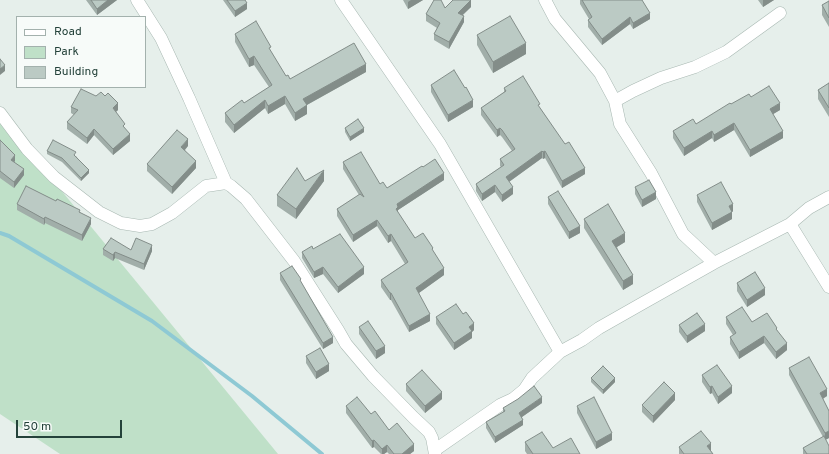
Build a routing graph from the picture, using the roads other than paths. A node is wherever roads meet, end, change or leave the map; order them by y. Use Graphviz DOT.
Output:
graph roads {
  1 [pos="137,0"];
  2 [pos="341,0"];
  3 [pos="545,0"];
  4 [pos="780,13"];
  5 [pos="615,101"];
  6 [pos="0,113"];
  7 [pos="226,183"];
  8 [pos="829,197"];
  9 [pos="790,224"];
  10 [pos="714,263"];
  11 [pos="829,287"];
  12 [pos="560,352"];
  13 [pos="435,452"];
  1 -- 7 [label="street"];
  2 -- 12 [label="street"];
  3 -- 5 [label="street"];
  4 -- 5 [label="street"];
  5 -- 10 [label="street"];
  6 -- 7 [label="street"];
  7 -- 13 [label="street"];
  8 -- 9 [label="street"];
  9 -- 10 [label="street"];
  9 -- 11 [label="street"];
  10 -- 12 [label="street"];
  12 -- 13 [label="street"];
}
